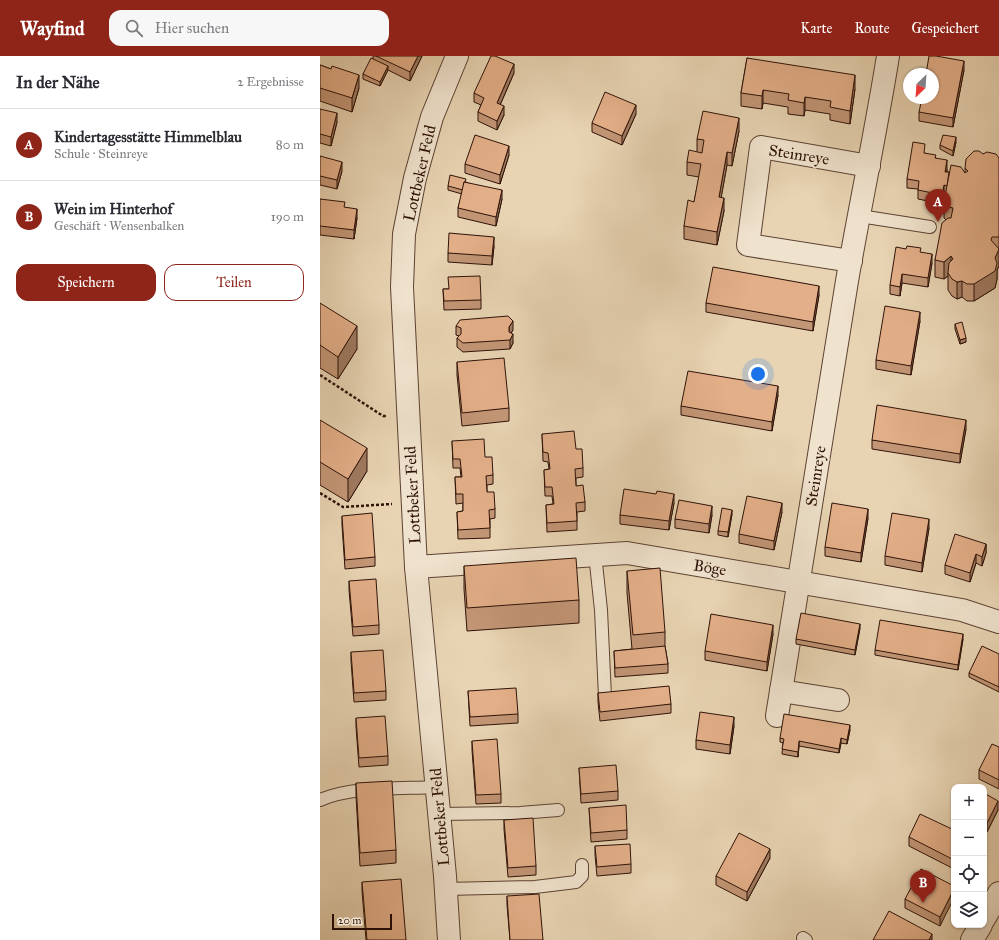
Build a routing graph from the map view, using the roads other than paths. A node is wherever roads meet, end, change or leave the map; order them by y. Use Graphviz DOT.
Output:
graph roads {
  1 [pos="457,56"];
  2 [pos="888,56"];
  3 [pos="869,166"];
  4 [pos="860,216"];
  5 [pos="930,226"];
  6 [pos="851,261"];
  7 [pos="595,554"];
  8 [pos="416,567"];
  9 [pos="798,581"];
  10 [pos="999,622"];
  11 [pos="781,691"];
  12 [pos="605,697"];
  13 [pos="838,700"];
  14 [pos="777,716"];
  15 [pos="437,788"];
  16 [pos="320,800"];
  17 [pos="558,810"];
  18 [pos="439,814"];
  19 [pos="582,866"];
  20 [pos="446,889"];
  21 [pos="999,893"];
  22 [pos="987,914"];
  23 [pos="979,928"];
  24 [pos="449,940"];
  25 [pos="972,940"];
  1 -- 8 [label="street, Lottbeker Feld"];
  2 -- 3 [label="street, Steinreye"];
  3 -- 4 [label="street, Steinreye"];
  3 -- 6 [label="street, Steinreye"];
  4 -- 5 [label="lane"];
  4 -- 6 [label="street, Steinreye"];
  6 -- 9 [label="street, Steinreye"];
  7 -- 8 [label="street, Böge"];
  7 -- 9 [label="street, Böge"];
  7 -- 12 [label="lane"];
  8 -- 15 [label="street, Lottbeker Feld"];
  9 -- 10 [label="street, Böge"];
  9 -- 11 [label="street, Steinreye"];
  11 -- 13 [label="street"];
  11 -- 14 [label="street, Steinreye"];
  15 -- 16 [label="lane"];
  15 -- 18 [label="street, Lottbeker Feld"];
  17 -- 18 [label="lane"];
  18 -- 20 [label="street, Lottbeker Feld"];
  19 -- 20 [label="lane"];
  20 -- 24 [label="street, Lottbeker Feld"];
  21 -- 22 [label="street"];
  23 -- 25 [label="street"];
}
